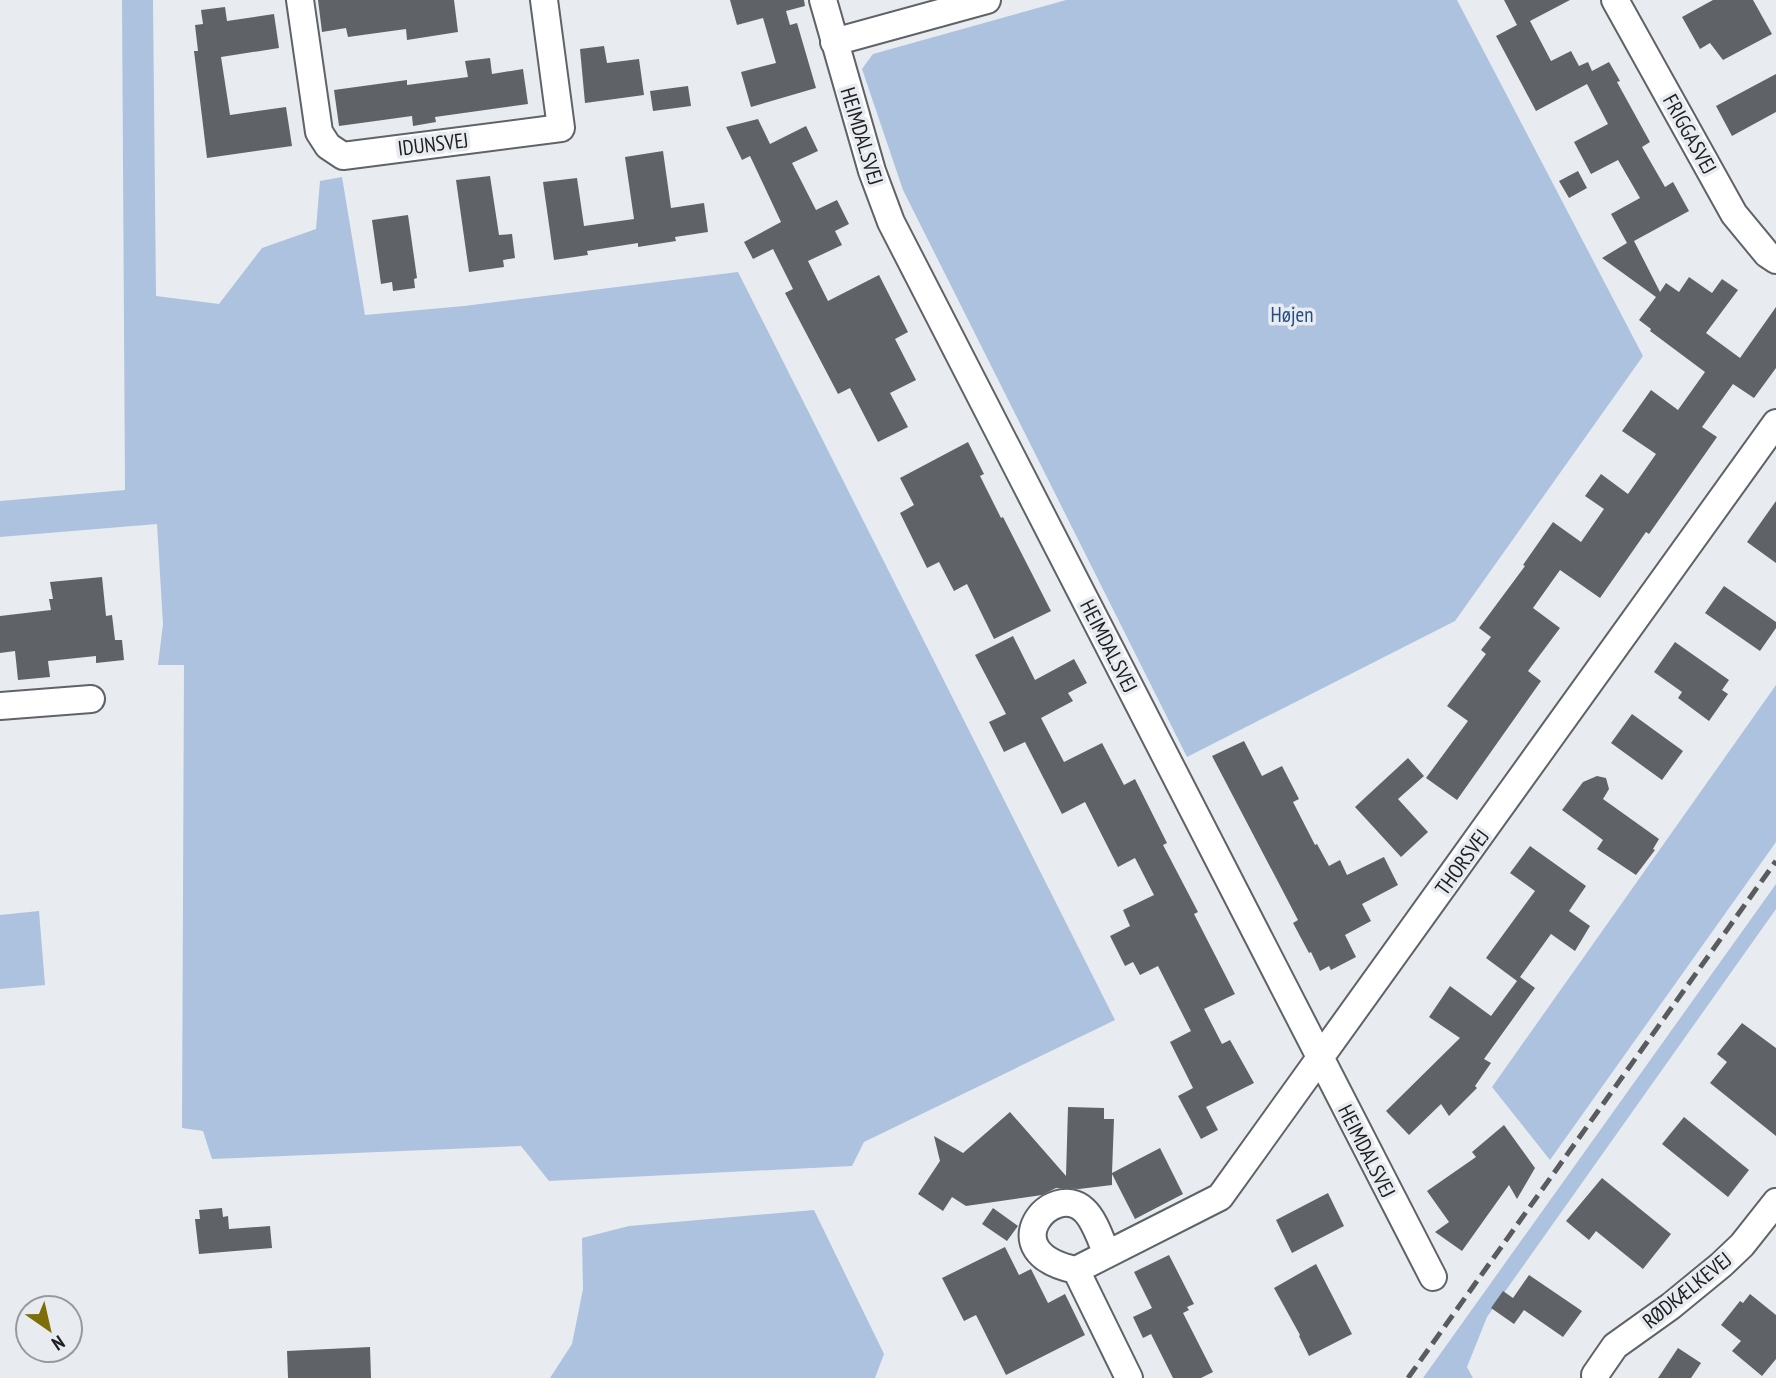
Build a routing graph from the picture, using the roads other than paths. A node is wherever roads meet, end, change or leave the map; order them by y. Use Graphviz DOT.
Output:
graph roads {
  1 [pos="300,0"];
  2 [pos="544,0"];
  3 [pos="823,0"];
  4 [pos="986,0"];
  5 [pos="1615,0"];
  6 [pos="834,42"];
  7 [pos="1776,260"];
  8 [pos="1776,423"];
  9 [pos="91,699"];
  10 [pos="0,706"];
  11 [pos="1320,1060"];
  12 [pos="1776,1202"];
  13 [pos="1107,1254"];
  14 [pos="1076,1270"];
  15 [pos="1433,1277"];
  16 [pos="1595,1375"];
  17 [pos="1129,1378"];
  1 -- 2 [label="street, IDUNSVEJ"];
  3 -- 6 [label="street, HEIMDALSVEJ"];
  4 -- 6 [label="street"];
  5 -- 7 [label="street, FRIGGASVEJ"];
  6 -- 11 [label="street, HEIMDALSVEJ"];
  8 -- 11 [label="street, THORSVEJ"];
  9 -- 10 [label="street"];
  11 -- 13 [label="street, THORSVEJ"];
  11 -- 15 [label="street, HEIMDALSVEJ"];
  12 -- 16 [label="street, RØDKÆLKEVEJ"];
  13 -- 14 [label="street, THORSVEJ"];
  13 -- 14 [label="street"];
  14 -- 17 [label="street"];
}
